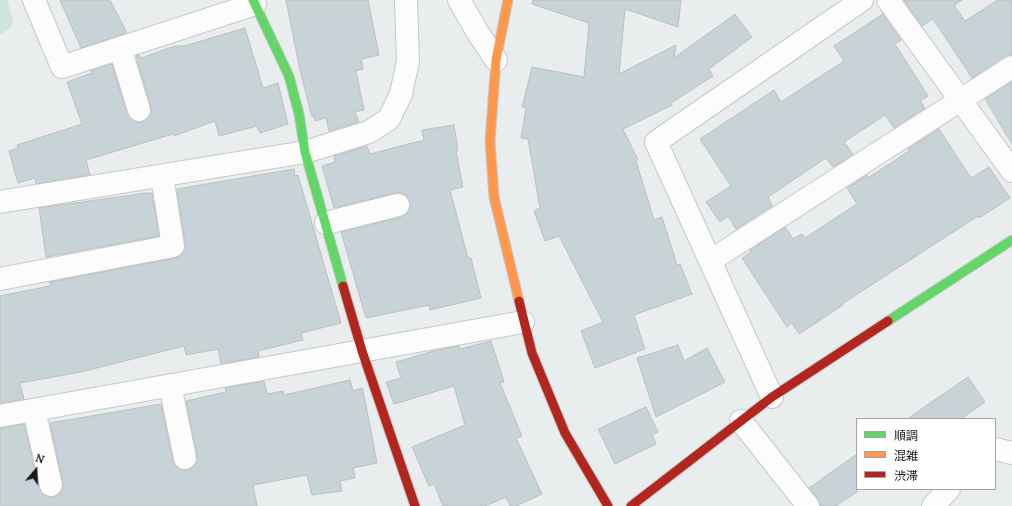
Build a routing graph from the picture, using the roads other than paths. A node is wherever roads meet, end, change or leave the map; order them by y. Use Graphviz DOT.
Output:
graph roads {
  1 [pos="34,0"];
  2 [pos="406,0"];
  3 [pos="459,0"];
  4 [pos="508,0"];
  5 [pos="862,0"];
  6 [pos="888,0"];
  7 [pos="254,2"];
  8 [pos="120,48"];
  9 [pos="496,60"];
  10 [pos="1012,67"];
  11 [pos="961,100"];
  12 [pos="139,110"];
  13 [pos="305,152"];
  14 [pos="1012,170"];
  15 [pos="162,176"];
  16 [pos="0,202"];
  17 [pos="398,205"];
  18 [pos="326,223"];
  19 [pos="1012,240"];
  20 [pos="710,261"];
  21 [pos="0,279"];
  22 [pos="524,322"];
  23 [pos="362,351"];
  24 [pos="170,385"];
  25 [pos="772,397"];
  26 [pos="34,410"];
  27 [pos="0,416"];
  28 [pos="741,421"];
  29 [pos="996,449"];
  30 [pos="1012,454"];
  31 [pos="185,458"];
  32 [pos="50,485"];
  33 [pos="948,490"];
  34 [pos="415,506"];
  35 [pos="608,506"];
  36 [pos="631,506"];
  37 [pos="808,506"];
  38 [pos="933,506"];
  1 -- 8 [label="street"];
  2 -- 13 [label="street"];
  3 -- 9 [label="street"];
  4 -- 9 [label="street"];
  5 -- 20 [label="street"];
  6 -- 11 [label="street"];
  7 -- 8 [label="street"];
  7 -- 13 [label="street"];
  8 -- 12 [label="street"];
  9 -- 22 [label="street"];
  10 -- 11 [label="street"];
  11 -- 14 [label="street"];
  11 -- 20 [label="street"];
  13 -- 15 [label="street"];
  13 -- 18 [label="street"];
  15 -- 16 [label="street"];
  15 -- 21 [label="street"];
  17 -- 18 [label="street"];
  18 -- 23 [label="street"];
  19 -- 25 [label="street"];
  20 -- 25 [label="street"];
  22 -- 23 [label="street"];
  22 -- 35 [label="street"];
  23 -- 24 [label="street"];
  23 -- 34 [label="street"];
  24 -- 26 [label="street"];
  24 -- 31 [label="street"];
  25 -- 28 [label="street"];
  26 -- 27 [label="street"];
  26 -- 32 [label="street"];
  28 -- 36 [label="street"];
  28 -- 37 [label="street"];
  29 -- 30 [label="street"];
  33 -- 38 [label="street"];
}
